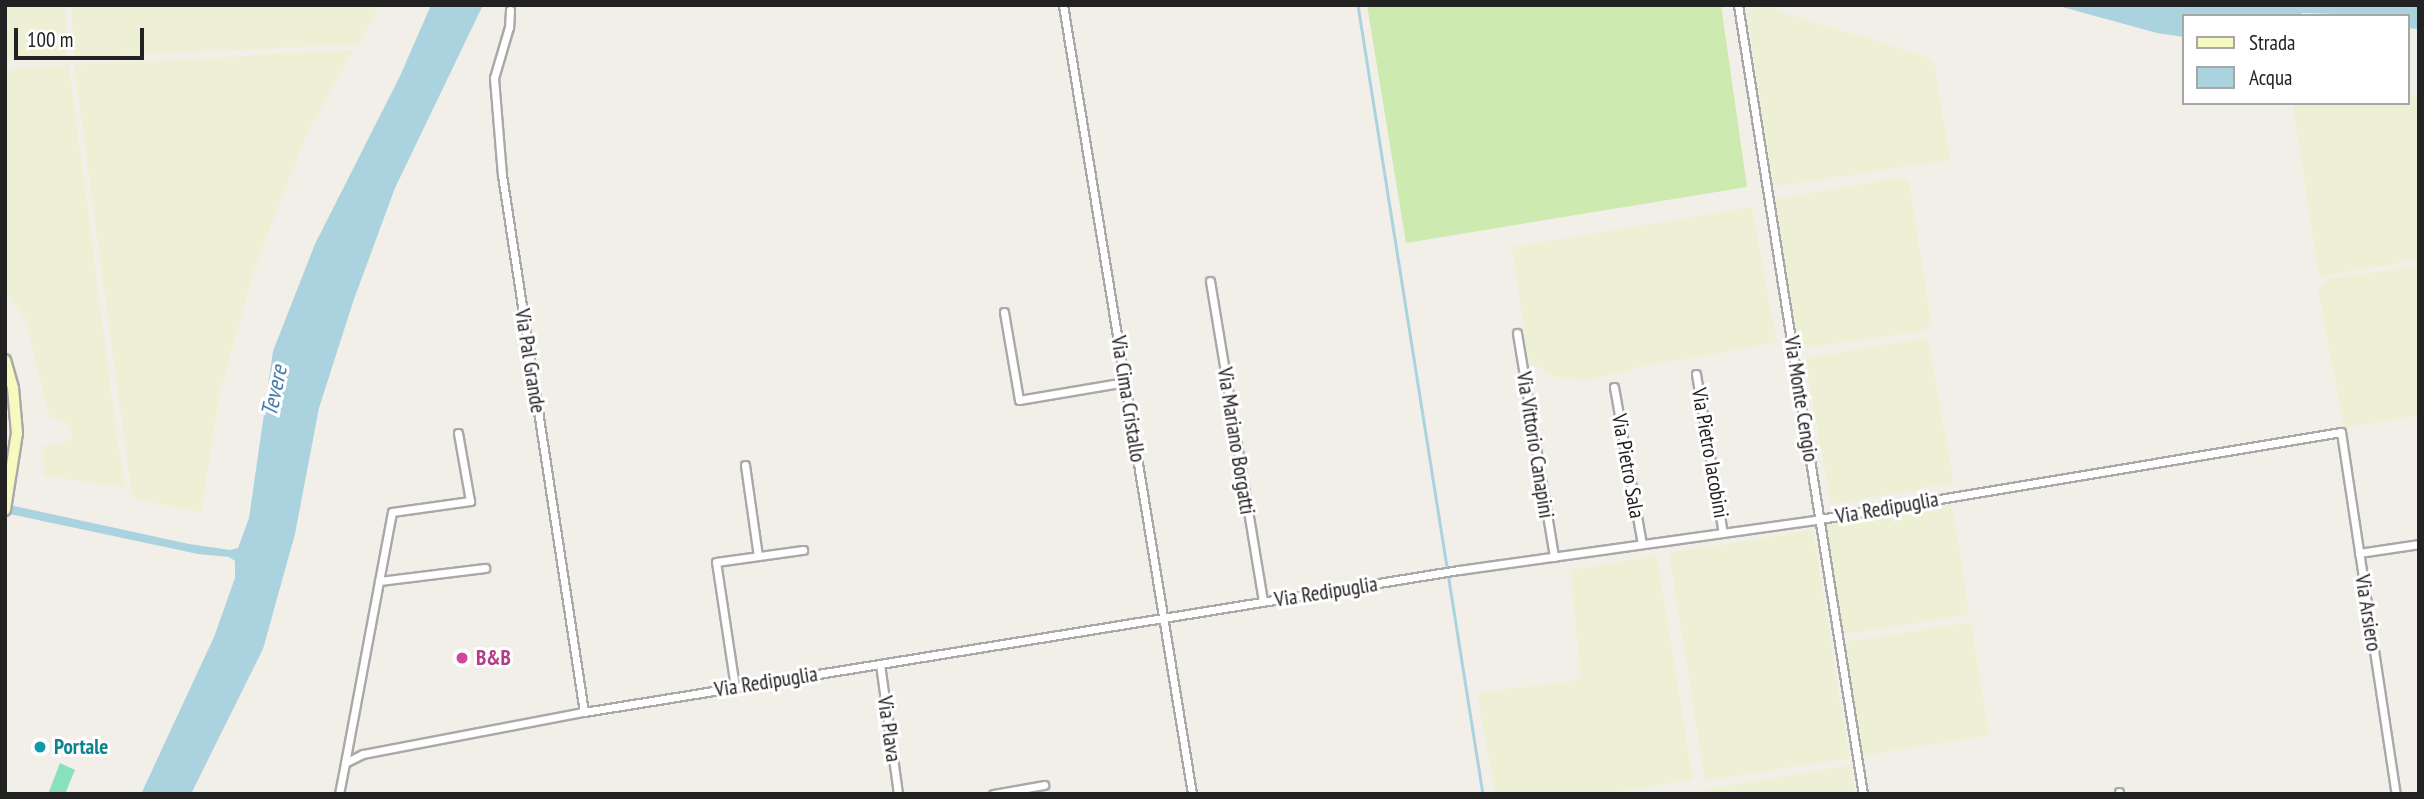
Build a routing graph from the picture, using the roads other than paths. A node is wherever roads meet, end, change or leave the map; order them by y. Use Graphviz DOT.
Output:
graph roads {
  1 [pos="1063,5"];
  2 [pos="1738,5"];
  3 [pos="510,10"];
  4 [pos="1210,281"];
  5 [pos="1004,312"];
  6 [pos="1517,333"];
  7 [pos="5,360"];
  8 [pos="1696,374"];
  9 [pos="1125,382"];
  10 [pos="1614,387"];
  11 [pos="2341,432"];
  12 [pos="457,433"];
  13 [pos="744,465"];
  14 [pos="5,510"];
  15 [pos="1820,519"];
  16 [pos="1723,533"];
  17 [pos="1642,544"];
  18 [pos="2419,544"];
  19 [pos="803,550"];
  20 [pos="2359,553"];
  21 [pos="758,556"];
  22 [pos="1554,556"];
  23 [pos="485,568"];
  24 [pos="379,581"];
  25 [pos="1263,602"];
  26 [pos="1163,618"];
  27 [pos="880,664"];
  28 [pos="735,687"];
  29 [pos="584,712"];
  30 [pos="345,763"];
  31 [pos="1044,785"];
  32 [pos="339,794"];
  33 [pos="898,794"];
  34 [pos="993,794"];
  35 [pos="1192,794"];
  36 [pos="1863,794"];
  37 [pos="2396,794"];
  1 -- 9 [label="street, Via Cima Cristallo"];
  2 -- 15 [label="street, Via Monte Cengio"];
  3 -- 29 [label="street, Via Pal Grande"];
  4 -- 25 [label="street, Via Mariano Borgatti"];
  5 -- 9 [label="street"];
  6 -- 22 [label="street, Via Vittorio Canapini"];
  7 -- 14 [label="street"];
  8 -- 16 [label="street, Via Pietro Iacobini"];
  9 -- 26 [label="street, Via Cima Cristallo"];
  10 -- 17 [label="street, Via Pietro Sala"];
  11 -- 15 [label="street, Via Redipuglia"];
  11 -- 20 [label="street, Via Arsiero"];
  12 -- 24 [label="street"];
  13 -- 21 [label="street"];
  15 -- 16 [label="street, Via Redipuglia"];
  15 -- 36 [label="street, Via Monte Cengio"];
  16 -- 17 [label="street, Via Redipuglia"];
  17 -- 22 [label="street, Via Redipuglia"];
  18 -- 20 [label="street"];
  19 -- 21 [label="street"];
  20 -- 37 [label="street, Via Arsiero"];
  21 -- 28 [label="street"];
  22 -- 25 [label="street, Via Redipuglia"];
  23 -- 24 [label="street"];
  24 -- 30 [label="street"];
  25 -- 26 [label="street, Via Redipuglia"];
  26 -- 27 [label="street, Via Redipuglia"];
  26 -- 35 [label="street, Via Cima Cristallo"];
  27 -- 28 [label="street, Via Redipuglia"];
  27 -- 33 [label="street, Via Plava"];
  28 -- 29 [label="street, Via Redipuglia"];
  29 -- 30 [label="street, Via Redipuglia"];
  30 -- 32 [label="street"];
  31 -- 34 [label="street"];
}
